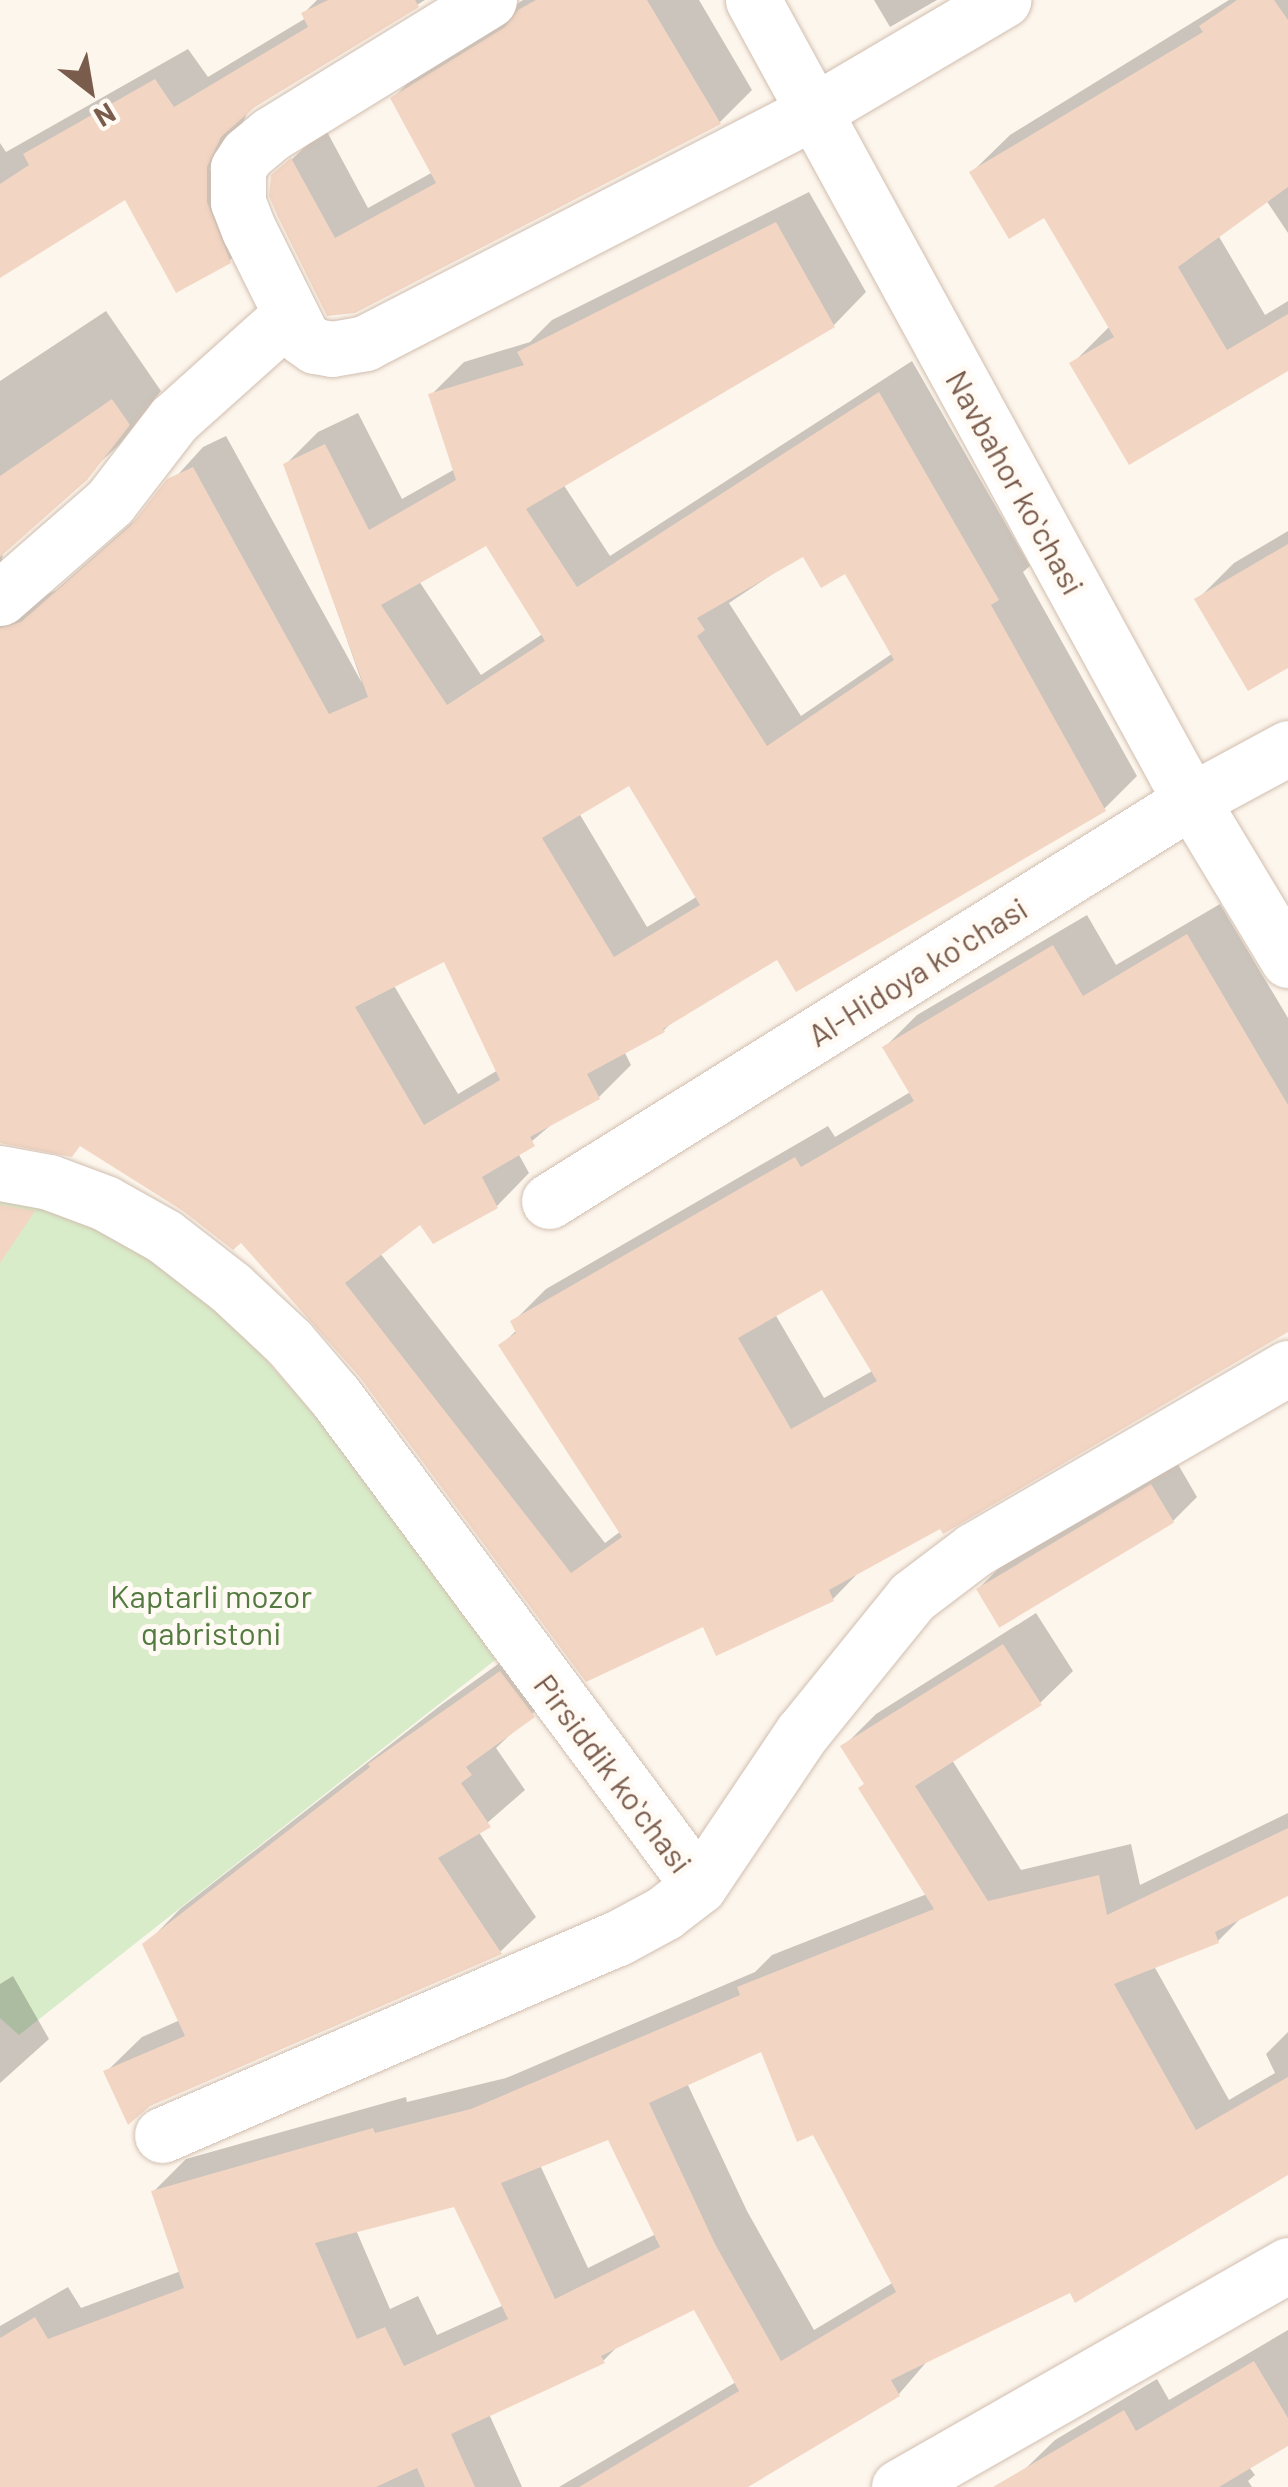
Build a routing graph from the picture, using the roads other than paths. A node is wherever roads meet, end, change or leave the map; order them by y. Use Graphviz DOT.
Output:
graph roads {
  1 [pos="489,0"];
  2 [pos="753,0"];
  3 [pos="1003,0"];
  4 [pos="813,112"];
  5 [pos="290,315"];
  6 [pos="0,598"];
  7 [pos="1288,748"];
  8 [pos="1192,800"];
  9 [pos="1288,960"];
  10 [pos="0,1173"];
  11 [pos="549,1201"];
  12 [pos="1288,1368"];
  13 [pos="698,1886"];
  14 [pos="162,2135"];
  15 [pos="1288,2265"];
  16 [pos="899,2487"];
  1 -- 5 [label="street"];
  2 -- 4 [label="street, Navbahor koʻchasi"];
  3 -- 4 [label="street"];
  4 -- 5 [label="street"];
  4 -- 8 [label="street, Navbahor koʻchasi"];
  5 -- 6 [label="street"];
  7 -- 8 [label="street, Al-Hidoya koʻchasi"];
  8 -- 9 [label="street, Navbahor koʻchasi"];
  8 -- 11 [label="street, Al-Hidoya koʻchasi"];
  10 -- 13 [label="street, Pirsiddik koʻchasi"];
  12 -- 13 [label="street, Pirsiddik koʻchasi"];
  13 -- 14 [label="street"];
  15 -- 16 [label="street"];
}
